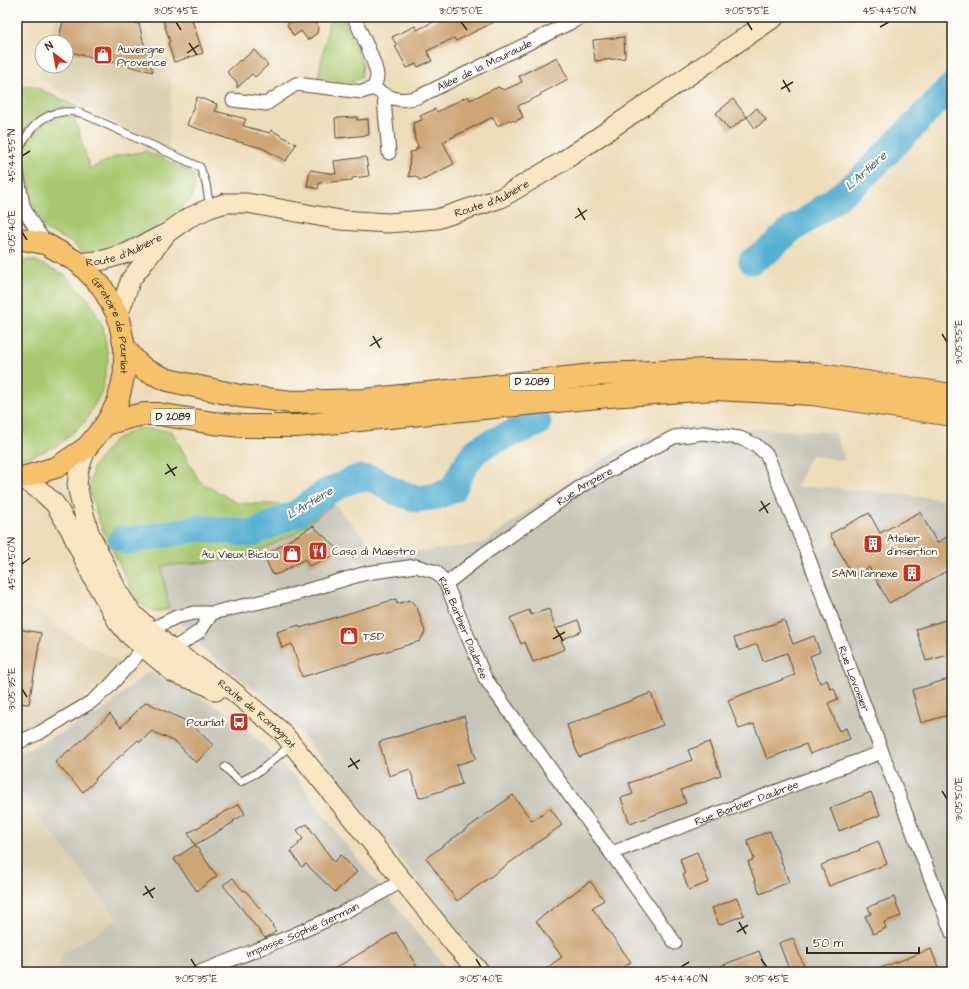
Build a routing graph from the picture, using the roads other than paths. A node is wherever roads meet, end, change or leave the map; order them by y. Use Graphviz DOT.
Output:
graph roads {
  1 [pos="354,17"];
  2 [pos="581,17"];
  3 [pos="775,17"];
  4 [pos="379,92"];
  5 [pos="233,100"];
  6 [pos="17,153"];
  7 [pos="389,153"];
  8 [pos="17,173"];
  9 [pos="210,208"];
  10 [pos="167,233"];
  11 [pos="17,238"];
  12 [pos="46,244"];
  13 [pos="79,263"];
  14 [pos="118,316"];
  15 [pos="125,349"];
  16 [pos="952,395"];
  17 [pos="952,415"];
  18 [pos="106,424"];
  19 [pos="740,438"];
  20 [pos="87,447"];
  21 [pos="19,478"];
  22 [pos="446,584"];
  23 [pos="212,613"];
  24 [pos="147,640"];
  25 [pos="172,650"];
  26 [pos="17,743"];
  27 [pos="289,746"];
  28 [pos="882,752"];
  29 [pos="225,767"];
  30 [pos="611,854"];
  31 [pos="399,882"];
  32 [pos="952,933"];
  33 [pos="675,944"];
  34 [pos="200,972"];
  35 [pos="470,972"];
  36 [pos="480,972"];
  1 -- 4 [label="street"];
  2 -- 4 [label="street, Allée de la Mouraude"];
  3 -- 9 [label="main road, Route d'Aubière"];
  4 -- 5 [label="street, Allée de la Mouraude"];
  4 -- 7 [label="street"];
  6 -- 9 [label="lane"];
  8 -- 12 [label="street"];
  9 -- 10 [label="main road, Route d'Aubière"];
  10 -- 13 [label="main road, Route d'Aubière"];
  10 -- 14 [label="main road, Route d'Aubière"];
  11 -- 12 [label="main road, Giratoire de Pourliat"];
  12 -- 13 [label="main road, Giratoire de Pourliat"];
  13 -- 14 [label="main road, Giratoire de Pourliat"];
  14 -- 15 [label="main road, Giratoire de Pourliat"];
  15 -- 16 [label="highway, D 2089"];
  15 -- 18 [label="main road, Giratoire de Pourliat"];
  17 -- 18 [label="highway, D 2089"];
  18 -- 20 [label="main road, Giratoire de Pourliat"];
  19 -- 22 [label="street, Rue Ampère"];
  19 -- 28 [label="street, Rue Lavoisier"];
  20 -- 21 [label="main road, Giratoire de Pourliat"];
  20 -- 24 [label="main road, Route de Romagnat"];
  21 -- 24 [label="main road, Route de Romagnat"];
  22 -- 23 [label="street, Rue Barbier Daubrée"];
  22 -- 30 [label="street, Rue Barbier Daubrée"];
  23 -- 24 [label="street, Rue Barbier Daubrée"];
  23 -- 25 [label="street"];
  24 -- 25 [label="main road, Route de Romagnat"];
  24 -- 26 [label="street"];
  24 -- 27 [label="main road, Route de Romagnat"];
  25 -- 27 [label="main road, Route de Romagnat"];
  27 -- 29 [label="lane"];
  27 -- 31 [label="main road, Route de Romagnat"];
  28 -- 30 [label="street, Rue Barbier Daubrée"];
  28 -- 32 [label="street, Rue Lavoisier"];
  30 -- 33 [label="street, Rue Barbier Daubrée"];
  31 -- 34 [label="street, Impasse Sophie Germain"];
  31 -- 35 [label="main road, Route de Romagnat"];
  31 -- 36 [label="main road, Route de Romagnat"];
}
